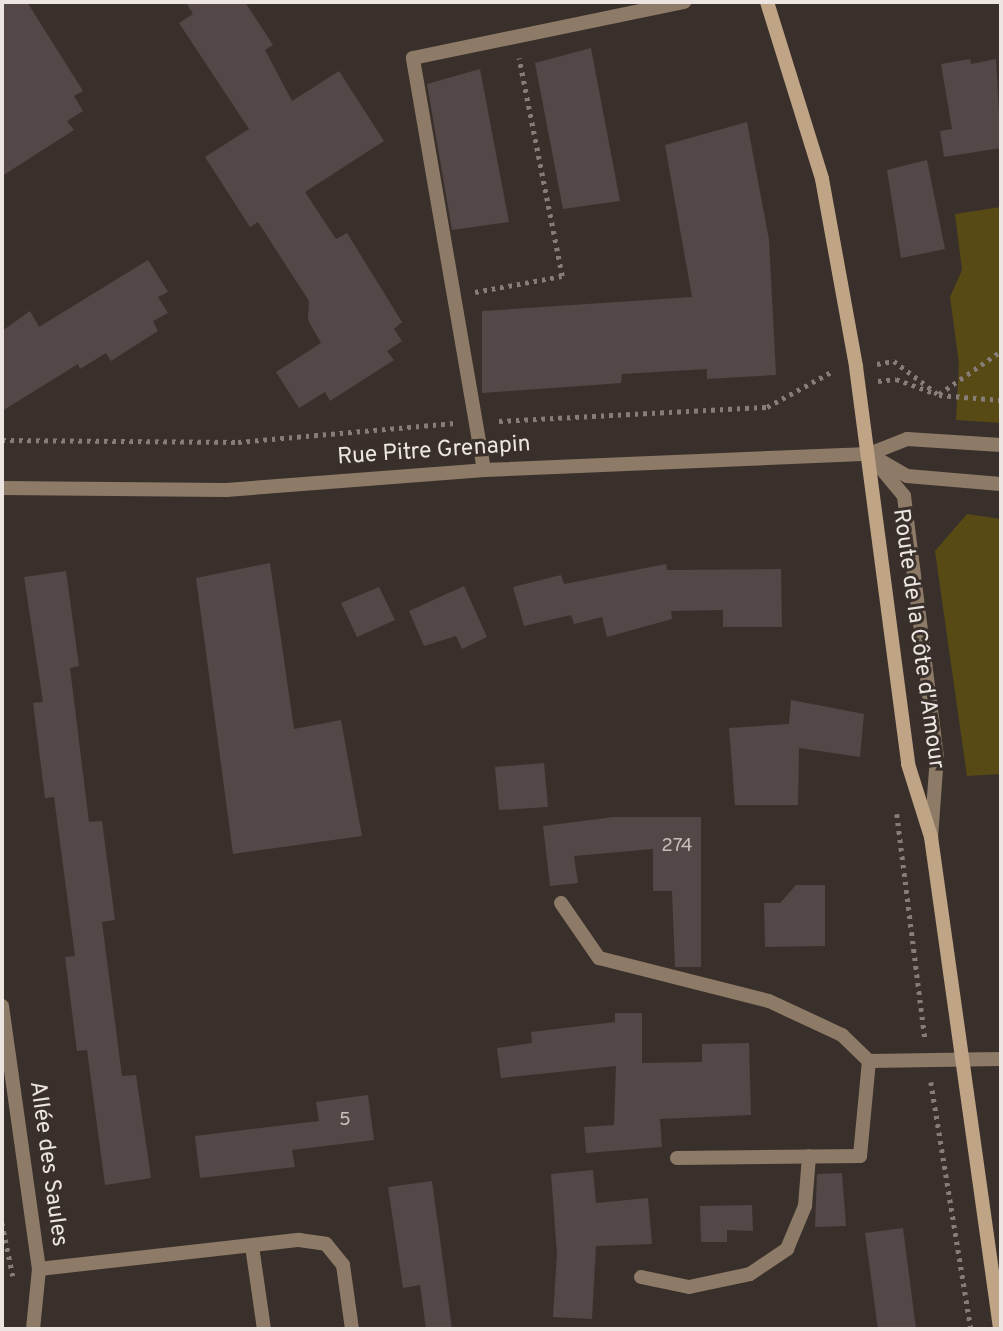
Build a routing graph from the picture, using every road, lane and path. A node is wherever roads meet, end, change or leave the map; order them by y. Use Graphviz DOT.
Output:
graph roads {
  1 [pos="684,2"];
  2 [pos="767,2"];
  3 [pos="515,37"];
  4 [pos="455,296"];
  5 [pos="1001,351"];
  6 [pos="830,358"];
  7 [pos="856,367"];
  8 [pos="832,371"];
  9 [pos="858,384"];
  10 [pos="938,394"];
  11 [pos="1001,400"];
  12 [pos="477,422"];
  13 [pos="2,440"];
  14 [pos="1001,445"];
  15 [pos="869,454"];
  16 [pos="484,470"];
  17 [pos="1001,484"];
  18 [pos="2,488"];
  19 [pos="895,802"];
  20 [pos="931,837"];
  21 [pos="561,903"];
  22 [pos="2,1006"];
  23 [pos="1001,1059"];
  24 [pos="869,1061"];
  25 [pos="928,1061"];
  26 [pos="960,1062"];
  27 [pos="809,1156"];
  28 [pos="677,1157"];
  29 [pos="252,1246"];
  30 [pos="39,1269"];
  31 [pos="641,1277"];
  32 [pos="33,1329"];
  33 [pos="264,1329"];
  34 [pos="352,1329"];
  35 [pos="971,1329"];
  36 [pos="1000,1329"];
  1 -- 3 [label="street"];
  2 -- 7 [label="main road, Route de la Côte d'Amour"];
  3 -- 4 [label="street"];
  3 -- 4 [label="path"];
  4 -- 12 [label="street"];
  5 -- 10 [label="path"];
  6 -- 8 [label="path"];
  7 -- 8 [label="path"];
  7 -- 9 [label="main road, Route de la Côte d'Amour"];
  7 -- 10 [label="path"];
  8 -- 9 [label="path"];
  8 -- 12 [label="path"];
  9 -- 10 [label="path"];
  9 -- 15 [label="main road, Route de la Côte d'Amour"];
  10 -- 11 [label="path"];
  12 -- 13 [label="path"];
  12 -- 16 [label="street"];
  14 -- 15 [label="street, Rue Pitre Grenapin"];
  15 -- 16 [label="street, Rue Pitre Grenapin"];
  15 -- 17 [label="street"];
  15 -- 20 [label="main road, Route de la Côte d'Amour"];
  15 -- 20 [label="street"];
  16 -- 18 [label="street, Rue Pitre Grenapin"];
  19 -- 25 [label="path"];
  20 -- 26 [label="main road, Route de la Côte d'Amour"];
  21 -- 24 [label="street"];
  22 -- 30 [label="street, Allée des Saules"];
  23 -- 26 [label="street"];
  24 -- 25 [label="street"];
  24 -- 27 [label="street"];
  25 -- 26 [label="street"];
  25 -- 35 [label="path"];
  26 -- 36 [label="main road, Route de la Côte d'Amour"];
  27 -- 28 [label="street"];
  27 -- 31 [label="street"];
  29 -- 30 [label="street"];
  29 -- 33 [label="street"];
  29 -- 34 [label="street"];
  30 -- 32 [label="street, Allée des Saules"];
}
